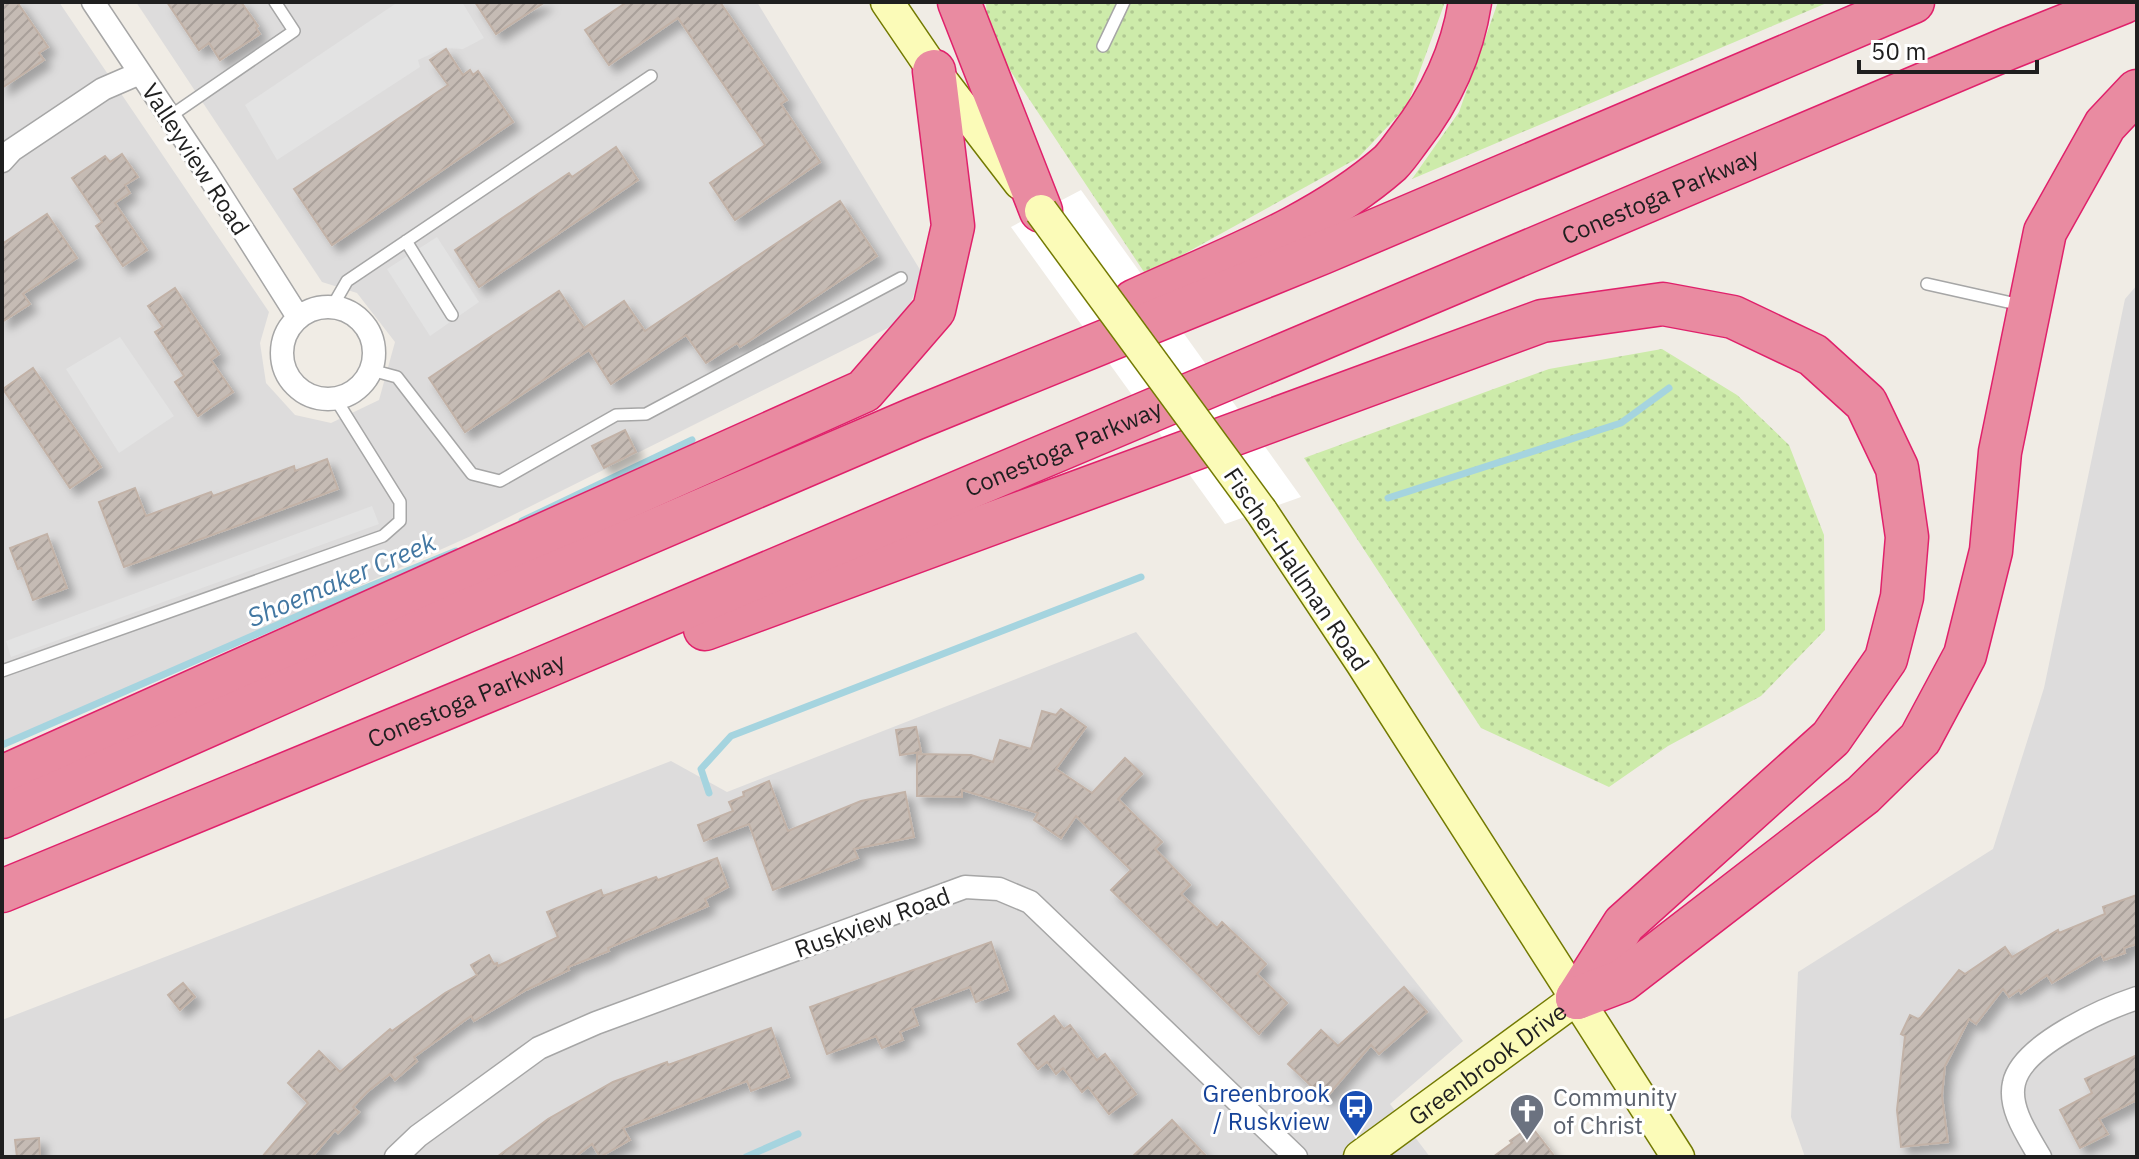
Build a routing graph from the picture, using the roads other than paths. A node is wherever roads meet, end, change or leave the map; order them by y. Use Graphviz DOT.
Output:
graph roads {
  1 [pos="93,2"];
  2 [pos="275,2"];
  3 [pos="887,2"];
  4 [pos="959,2"];
  5 [pos="1124,2"];
  6 [pos="1470,2"];
  7 [pos="1913,2"];
  8 [pos="2124,2"];
  9 [pos="1103,46"];
  10 [pos="934,71"];
  11 [pos="140,73"];
  12 [pos="651,76"];
  13 [pos="2137,91"];
  14 [pos="169,117"];
  15 [pos="2,161"];
  16 [pos="1041,211"];
  17 [pos="406,241"];
  18 [pos="901,278"];
  19 [pos="1927,284"];
  20 [pos="332,307"];
  21 [pos="2029,307"];
  22 [pos="452,315"];
  23 [pos="298,317"];
  24 [pos="371,370"];
  25 [pos="335,398"];
  26 [pos="914,419"];
  27 [pos="3,668"];
  28 [pos="531,673"];
  29 [pos="2,777"];
  30 [pos="2,817"];
  31 [pos="2,891"];
  32 [pos="1577,998"];
  33 [pos="2137,998"];
  34 [pos="396,1157"];
  35 [pos="1296,1157"];
  36 [pos="1360,1157"];
  37 [pos="1678,1157"];
  38 [pos="2040,1157"];
  1 -- 11 [label="street, Valleyview Road"];
  2 -- 14 [label="lane"];
  3 -- 10 [label="main road, Fischer-Hallman Road"];
  4 -- 16 [label="highway"];
  5 -- 9 [label="lane"];
  6 -- 26 [label="highway"];
  7 -- 26 [label="highway"];
  8 -- 28 [label="highway, Conestoga Parkway"];
  10 -- 16 [label="main road, Fischer-Hallman Road"];
  10 -- 29 [label="highway"];
  11 -- 14 [label="street, Valleyview Road"];
  11 -- 15 [label="street"];
  12 -- 17 [label="lane"];
  13 -- 21 [label="highway"];
  14 -- 23 [label="street, Valleyview Road"];
  16 -- 32 [label="main road, Fischer-Hallman Road, bridge"];
  17 -- 20 [label="lane"];
  17 -- 22 [label="lane"];
  18 -- 24 [label="lane"];
  19 -- 21 [label="lane"];
  20 -- 23 [label="street"];
  20 -- 24 [label="street"];
  21 -- 32 [label="highway"];
  23 -- 25 [label="street"];
  24 -- 25 [label="street"];
  25 -- 27 [label="lane"];
  26 -- 30 [label="highway"];
  28 -- 31 [label="highway, Conestoga Parkway"];
  28 -- 32 [label="highway"];
  32 -- 36 [label="main road, Greenbrook Drive"];
  32 -- 37 [label="main road, Fischer-Hallman Road"];
  33 -- 38 [label="street"];
  34 -- 35 [label="street, Ruskview Road"];
}
